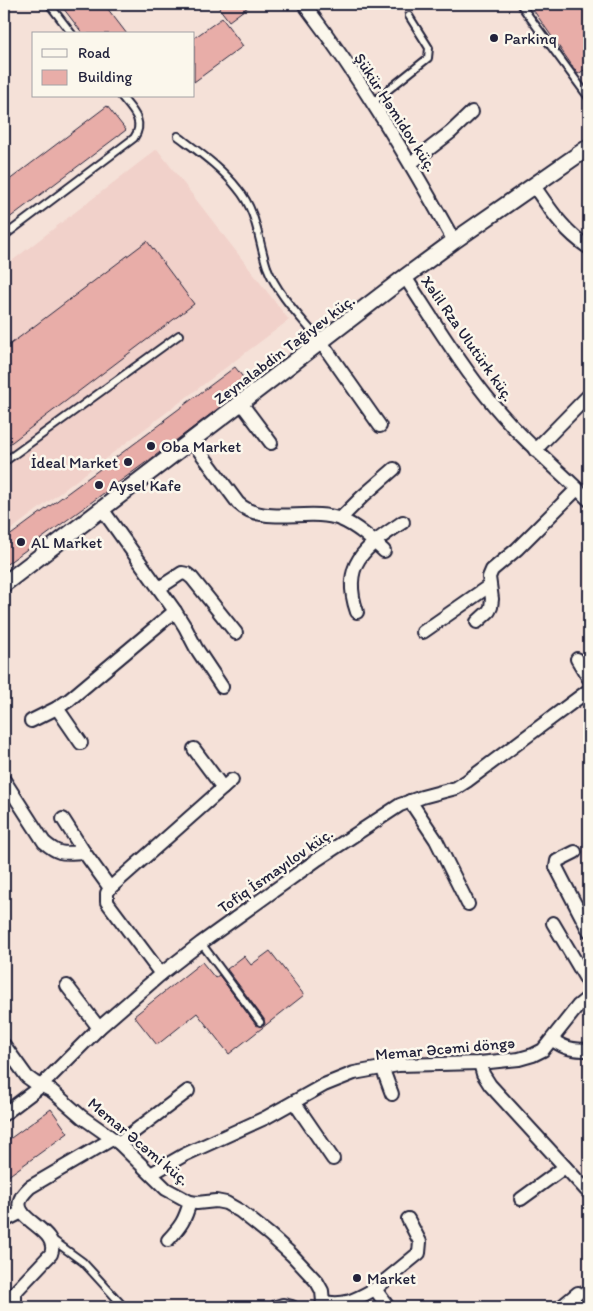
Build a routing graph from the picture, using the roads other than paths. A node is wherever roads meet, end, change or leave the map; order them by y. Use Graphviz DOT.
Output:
graph roads {
  1 [pos="49,4"];
  2 [pos="520,4"];
  3 [pos="306,5"];
  4 [pos="409,16"];
  5 [pos="70,32"];
  6 [pos="122,98"];
  7 [pos="589,98"];
  8 [pos="373,102"];
  9 [pos="472,112"];
  10 [pos="178,136"];
  11 [pos="589,148"];
  12 [pos="411,163"];
  13 [pos="534,186"];
  14 [pos="4,236"];
  15 [pos="454,241"];
  16 [pos="589,248"];
  17 [pos="405,277"];
  18 [pos="179,336"];
  19 [pos="320,342"];
  20 [pos="589,395"];
  21 [pos="241,403"];
  22 [pos="380,426"];
  23 [pos="192,441"];
  24 [pos="271,443"];
  25 [pos="534,450"];
  26 [pos="4,462"];
  27 [pos="394,469"];
  28 [pos="578,489"];
  29 [pos="589,499"];
  30 [pos="102,509"];
  31 [pos="340,519"];
  32 [pos="403,522"];
  33 [pos="374,542"];
  34 [pos="384,551"];
  35 [pos="4,584"];
  36 [pos="489,586"];
  37 [pos="159,588"];
  38 [pos="175,612"];
  39 [pos="358,612"];
  40 [pos="477,622"];
  41 [pos="423,632"];
  42 [pos="236,633"];
  43 [pos="577,659"];
  44 [pos="589,680"];
  45 [pos="222,687"];
  46 [pos="589,690"];
  47 [pos="57,708"];
  48 [pos="31,721"];
  49 [pos="82,743"];
  50 [pos="194,749"];
  51 [pos="4,780"];
  52 [pos="410,801"];
  53 [pos="63,819"];
  54 [pos="84,852"];
  55 [pos="575,852"];
  56 [pos="110,888"];
  57 [pos="468,904"];
  58 [pos="553,923"];
  59 [pos="589,931"];
  60 [pos="201,943"];
  61 [pos="162,974"];
  62 [pos="589,984"];
  63 [pos="67,986"];
  64 [pos="589,996"];
  65 [pos="260,1022"];
  66 [pos="99,1028"];
  67 [pos="552,1040"];
  68 [pos="589,1050"];
  69 [pos="5,1051"];
  70 [pos="480,1063"];
  71 [pos="382,1068"];
  72 [pos="41,1086"];
  73 [pos="188,1091"];
  74 [pos="392,1094"];
  75 [pos="294,1102"];
  76 [pos="4,1114"];
  77 [pos="116,1141"];
  78 [pos="333,1159"];
  79 [pos="565,1167"];
  80 [pos="151,1174"];
  81 [pos="589,1193"];
  82 [pos="521,1199"];
  83 [pos="190,1202"];
  84 [pos="22,1212"];
  85 [pos="408,1219"];
  86 [pos="4,1221"];
  87 [pos="52,1240"];
  88 [pos="168,1240"];
  89 [pos="374,1289"];
  90 [pos="578,1293"];
  91 [pos="322,1304"];
  92 [pos="18,1307"];
  93 [pos="124,1307"];
  94 [pos="276,1307"];
  95 [pos="292,1307"];
  96 [pos="388,1307"];
  97 [pos="561,1307"];
  1 -- 5 [label="lane"];
  2 -- 7 [label="lane"];
  3 -- 8 [label="street, Şükür Həmidov küç."];
  4 -- 8 [label="lane"];
  6 -- 14 [label="lane"];
  8 -- 12 [label="street, Şükür Həmidov küç."];
  9 -- 12 [label="street"];
  10 -- 19 [label="lane"];
  11 -- 13 [label="street, Zeynalabdin Tağıyev küç."];
  12 -- 15 [label="street, Şükür Həmidov küç."];
  13 -- 15 [label="street, Zeynalabdin Tağıyev küç."];
  13 -- 16 [label="street"];
  15 -- 17 [label="street, Zeynalabdin Tağıyev küç."];
  17 -- 19 [label="street, Zeynalabdin Tağıyev küç."];
  17 -- 25 [label="street, Xəlil Rza Ulutürk küç."];
  18 -- 26 [label="lane"];
  19 -- 21 [label="street, Zeynalabdin Tağıyev küç."];
  19 -- 22 [label="street"];
  20 -- 25 [label="street"];
  21 -- 23 [label="street, Zeynalabdin Tağıyev küç."];
  21 -- 24 [label="street"];
  23 -- 30 [label="street, Zeynalabdin Tağıyev küç."];
  23 -- 31 [label="street"];
  25 -- 28 [label="street, Xəlil Rza Ulutürk küç."];
  27 -- 31 [label="street"];
  28 -- 29 [label="street, Xəlil Rza Ulutürk küç."];
  28 -- 36 [label="street"];
  30 -- 35 [label="street, Zeynalabdin Tağıyev küç."];
  30 -- 37 [label="street"];
  31 -- 33 [label="street"];
  32 -- 33 [label="street"];
  33 -- 34 [label="street"];
  33 -- 39 [label="street"];
  36 -- 40 [label="street"];
  36 -- 41 [label="street"];
  37 -- 38 [label="street"];
  37 -- 42 [label="street"];
  38 -- 45 [label="street"];
  38 -- 47 [label="street"];
  43 -- 44 [label="street"];
  46 -- 52 [label="street, Tofiq İsmayılov küç."];
  47 -- 48 [label="street"];
  47 -- 49 [label="street"];
  50 -- 56 [label="street"];
  51 -- 54 [label="street"];
  52 -- 57 [label="street"];
  52 -- 60 [label="street, Tofiq İsmayılov küç."];
  53 -- 54 [label="street"];
  54 -- 56 [label="street"];
  55 -- 59 [label="street"];
  56 -- 61 [label="street"];
  58 -- 62 [label="street"];
  60 -- 61 [label="street, Tofiq İsmayılov küç."];
  60 -- 65 [label="lane"];
  61 -- 66 [label="street, Tofiq İsmayılov küç."];
  63 -- 66 [label="street"];
  64 -- 67 [label="street, Memar Əcəmi döngə"];
  66 -- 72 [label="street, Tofiq İsmayılov küç."];
  67 -- 68 [label="street"];
  67 -- 70 [label="street, Memar Əcəmi döngə"];
  69 -- 72 [label="street, Memar Əcəmi küç."];
  70 -- 71 [label="street, Memar Əcəmi döngə"];
  70 -- 79 [label="street"];
  71 -- 74 [label="street"];
  71 -- 75 [label="street, Memar Əcəmi döngə"];
  72 -- 76 [label="street, Tofiq İsmayılov küç."];
  72 -- 77 [label="street, Memar Əcəmi küç."];
  73 -- 77 [label="street"];
  75 -- 78 [label="street"];
  75 -- 80 [label="street, Memar Əcəmi döngə"];
  77 -- 80 [label="street, Memar Əcəmi küç."];
  77 -- 84 [label="street"];
  79 -- 81 [label="street"];
  79 -- 82 [label="street"];
  80 -- 83 [label="street, Memar Əcəmi küç."];
  83 -- 88 [label="street"];
  83 -- 91 [label="street, Memar Əcəmi küç."];
  84 -- 86 [label="street"];
  84 -- 87 [label="street"];
  85 -- 89 [label="street, Memar Əcəmi küç."];
  87 -- 92 [label="street"];
  87 -- 93 [label="lane"];
  89 -- 91 [label="street, Memar Əcəmi küç."];
  89 -- 96 [label="street"];
  90 -- 97 [label="street"];
  94 -- 95 [label="street"];
}
